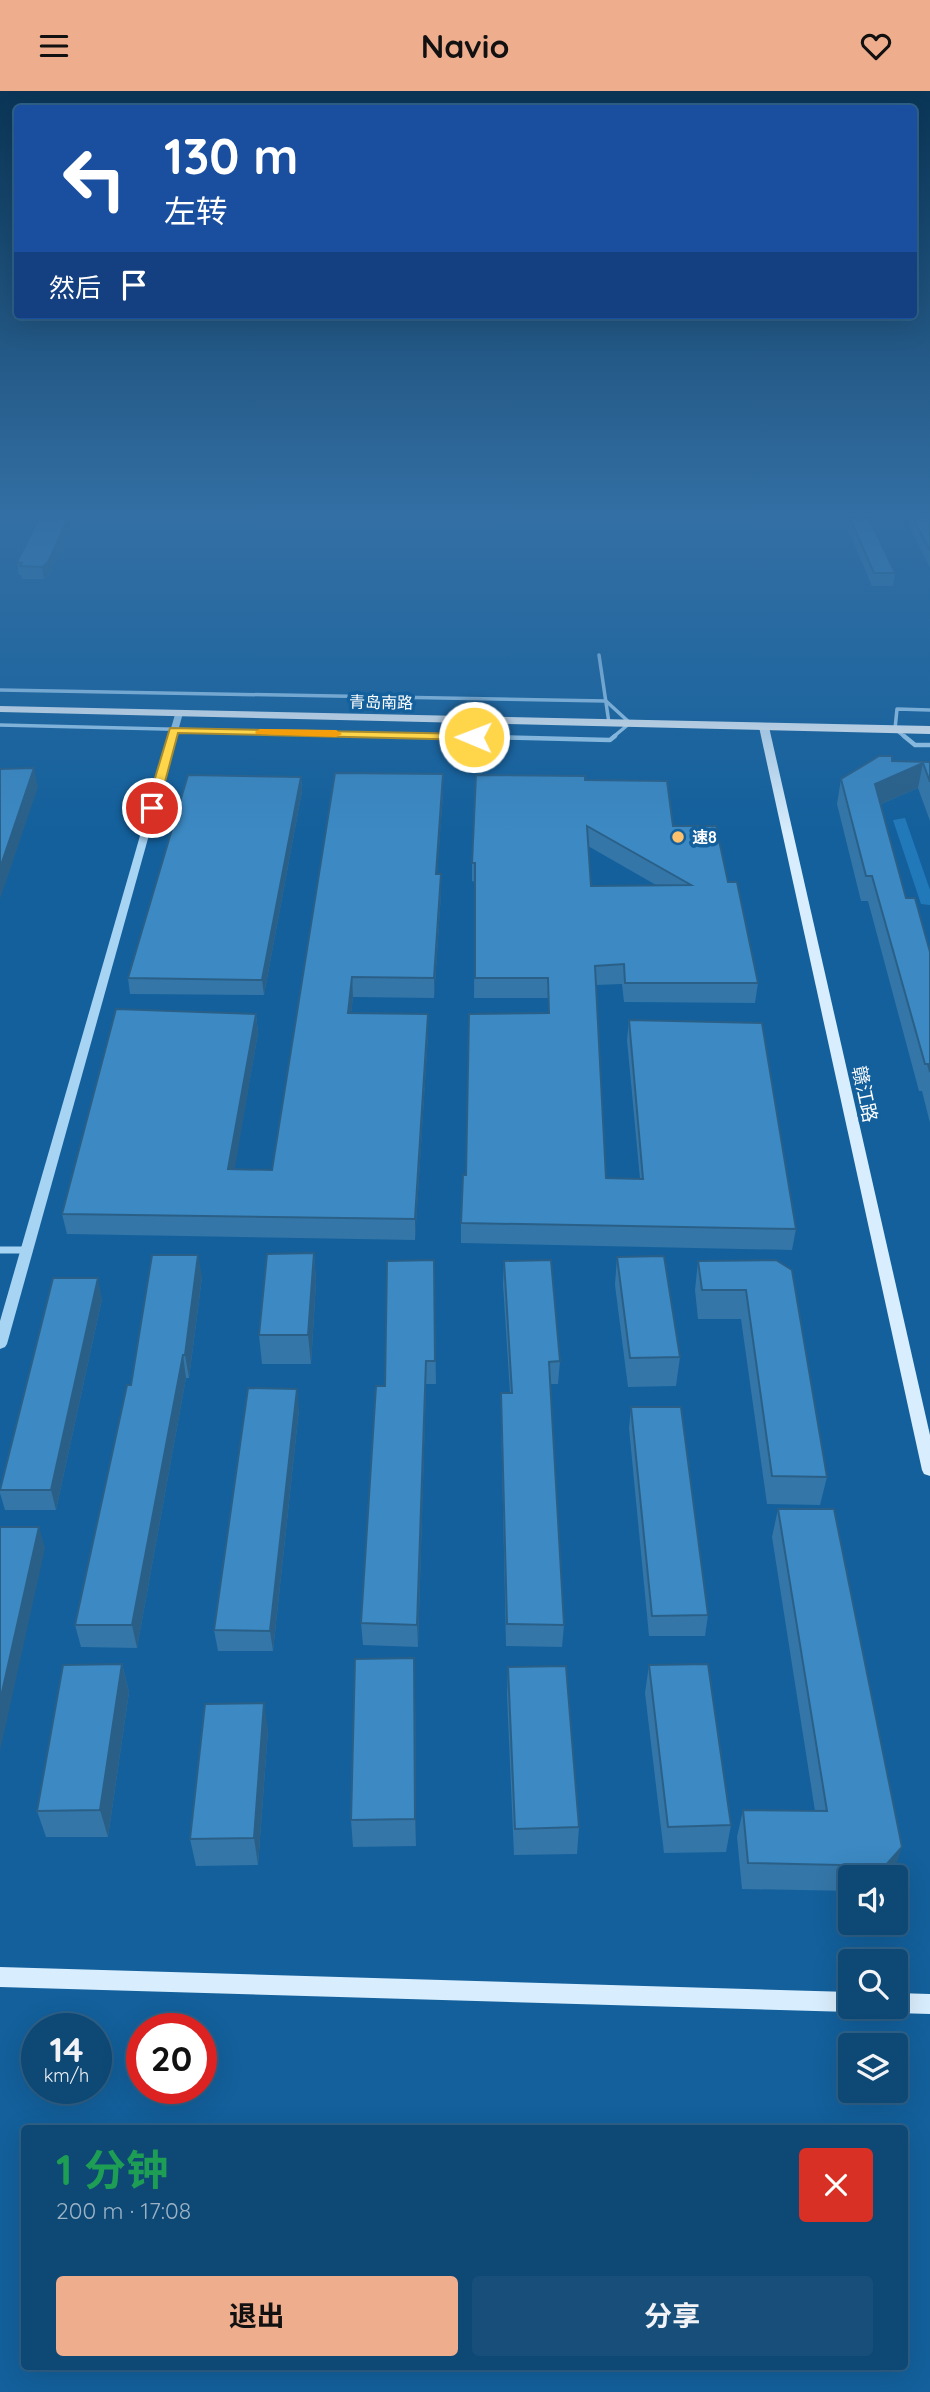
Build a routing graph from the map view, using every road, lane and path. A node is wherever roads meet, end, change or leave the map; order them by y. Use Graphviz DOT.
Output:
graph roads {
  1 [pos="599,655"];
  2 [pos="0,690"];
  3 [pos="606,701"];
  4 [pos="0,709"];
  5 [pos="930,710"];
  6 [pos="179,713"];
  7 [pos="609,723"];
  8 [pos="630,723"];
  9 [pos="0,726"];
  10 [pos="764,726"];
  11 [pos="895,729"];
  12 [pos="174,730"];
  13 [pos="930,730"];
  14 [pos="930,745"];
  15 [pos="0,1250"];
  16 [pos="27,1250"];
  17 [pos="0,1344"];
  18 [pos="930,1470"];
  19 [pos="0,1976"];
  20 [pos="838,2002"];
  21 [pos="908,2003"];
  22 [pos="930,2004"];
  1 -- 3 [label="lane"];
  2 -- 3 [label="lane"];
  3 -- 7 [label="lane"];
  3 -- 8 [label="lane"];
  4 -- 6 [label="main road, 青岛南路"];
  5 -- 11 [label="lane"];
  6 -- 7 [label="main road, 青岛南路"];
  6 -- 12 [label="street"];
  7 -- 8 [label="main road, 青岛南路"];
  8 -- 10 [label="main road, 青岛南路"];
  8 -- 12 [label="lane"];
  9 -- 12 [label="lane"];
  10 -- 11 [label="main road, 青岛南路"];
  10 -- 18 [label="main road, 赣江路"];
  11 -- 13 [label="main road, 青岛南路"];
  11 -- 14 [label="lane"];
  12 -- 16 [label="street"];
  15 -- 16 [label="street"];
  16 -- 17 [label="street"];
  19 -- 20 [label="main road"];
  21 -- 22 [label="main road"];
}
